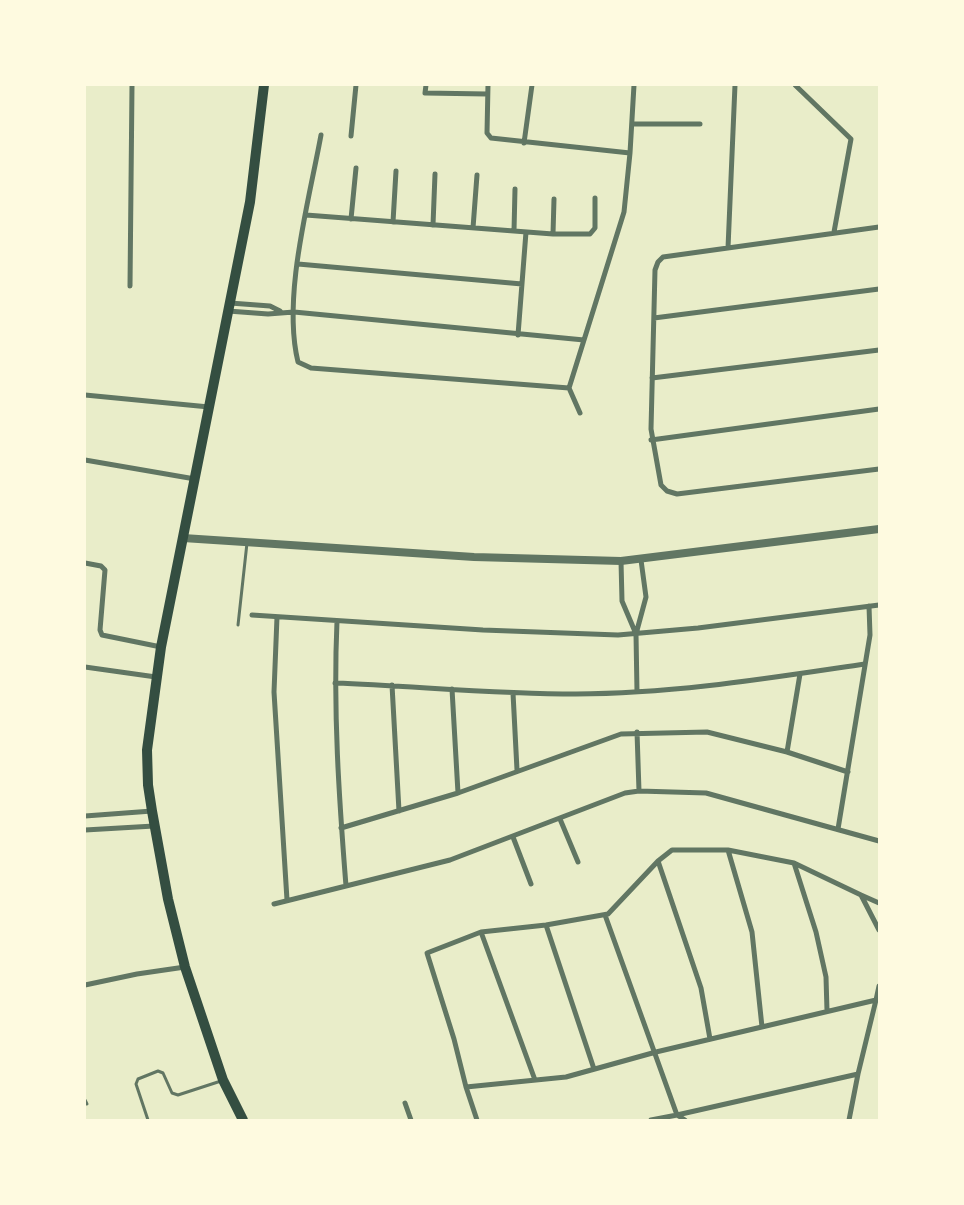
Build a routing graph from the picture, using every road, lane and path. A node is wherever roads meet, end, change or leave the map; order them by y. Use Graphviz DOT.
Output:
graph roads {
  1 [pos="132,85"];
  2 [pos="264,85"];
  3 [pos="356,85"];
  4 [pos="426,85"];
  5 [pos="488,85"];
  6 [pos="532,85"];
  7 [pos="634,85"];
  8 [pos="735,85"];
  9 [pos="794,85"];
  10 [pos="487,94"];
  11 [pos="632,124"];
  12 [pos="700,124"];
  13 [pos="321,135"];
  14 [pos="350,136"];
  15 [pos="524,144"];
  16 [pos="630,154"];
  17 [pos="356,168"];
  18 [pos="396,171"];
  19 [pos="435,174"];
  20 [pos="477,175"];
  21 [pos="515,189"];
  22 [pos="595,198"];
  23 [pos="554,199"];
  24 [pos="306,215"];
  25 [pos="351,219"];
  26 [pos="393,222"];
  27 [pos="432,225"];
  28 [pos="879,227"];
  29 [pos="473,228"];
  30 [pos="514,231"];
  31 [pos="526,232"];
  32 [pos="834,232"];
  33 [pos="552,234"];
  34 [pos="728,248"];
  35 [pos="298,264"];
  36 [pos="522,284"];
  37 [pos="130,286"];
  38 [pos="879,289"];
  39 [pos="229,307"];
  40 [pos="294,312"];
  41 [pos="654,318"];
  42 [pos="518,335"];
  43 [pos="584,340"];
  44 [pos="879,350"];
  45 [pos="652,378"];
  46 [pos="569,388"];
  47 [pos="85,395"];
  48 [pos="209,407"];
  49 [pos="879,409"];
  50 [pos="580,414"];
  51 [pos="652,440"];
  52 [pos="85,460"];
  53 [pos="879,469"];
  54 [pos="196,479"];
  55 [pos="879,529"];
  56 [pos="183,538"];
  57 [pos="247,542"];
  58 [pos="641,560"];
  59 [pos="620,561"];
  60 [pos="85,563"];
  61 [pos="879,605"];
  62 [pos="869,606"];
  63 [pos="252,615"];
  64 [pos="278,617"];
  65 [pos="337,622"];
  66 [pos="238,625"];
  67 [pos="636,634"];
  68 [pos="161,647"];
  69 [pos="865,664"];
  70 [pos="85,667"];
  71 [pos="800,674"];
  72 [pos="156,677"];
  73 [pos="334,683"];
  74 [pos="392,685"];
  75 [pos="452,689"];
  76 [pos="637,692"];
  77 [pos="513,693"];
  78 [pos="637,732"];
  79 [pos="788,752"];
  80 [pos="517,770"];
  81 [pos="848,772"];
  82 [pos="639,791"];
  83 [pos="458,793"];
  84 [pos="152,811"];
  85 [pos="399,811"];
  86 [pos="85,816"];
  87 [pos="560,819"];
  88 [pos="156,826"];
  89 [pos="341,828"];
  90 [pos="838,829"];
  91 [pos="85,830"];
  92 [pos="513,837"];
  93 [pos="879,841"];
  94 [pos="728,850"];
  95 [pos="658,861"];
  96 [pos="578,862"];
  97 [pos="794,864"];
  98 [pos="531,884"];
  99 [pos="346,886"];
  100 [pos="860,895"];
  101 [pos="287,900"];
  102 [pos="879,903"];
  103 [pos="274,904"];
  104 [pos="605,915"];
  105 [pos="546,925"];
  106 [pos="879,930"];
  107 [pos="481,932"];
  108 [pos="185,967"];
  109 [pos="85,985"];
  110 [pos="879,986"];
  111 [pos="876,1000"];
  112 [pos="827,1011"];
  113 [pos="762,1027"];
  114 [pos="710,1039"];
  115 [pos="656,1052"];
  116 [pos="594,1069"];
  117 [pos="858,1074"];
  118 [pos="223,1080"];
  119 [pos="535,1080"];
  120 [pos="466,1087"];
  121 [pos="406,1103"];
  122 [pos="677,1115"];
  123 [pos="148,1120"];
  124 [pos="242,1120"];
  125 [pos="412,1120"];
  126 [pos="477,1120"];
  127 [pos="651,1120"];
  128 [pos="684,1120"];
  129 [pos="849,1120"];
  1 -- 37 [label="street"];
  2 -- 39 [label="main road"];
  3 -- 14 [label="street"];
  4 -- 10 [label="street"];
  5 -- 10 [label="street"];
  6 -- 15 [label="street"];
  7 -- 11 [label="street"];
  8 -- 34 [label="street"];
  9 -- 32 [label="street"];
  10 -- 15 [label="street"];
  11 -- 12 [label="street"];
  11 -- 16 [label="street"];
  13 -- 24 [label="street"];
  15 -- 16 [label="street"];
  16 -- 43 [label="street"];
  17 -- 25 [label="street"];
  18 -- 26 [label="street"];
  19 -- 27 [label="street"];
  20 -- 29 [label="street"];
  21 -- 30 [label="street"];
  22 -- 33 [label="street"];
  23 -- 33 [label="street"];
  24 -- 25 [label="street"];
  24 -- 35 [label="street"];
  25 -- 26 [label="street"];
  26 -- 27 [label="street"];
  27 -- 29 [label="street"];
  28 -- 32 [label="street"];
  29 -- 30 [label="street"];
  30 -- 31 [label="street"];
  31 -- 33 [label="street"];
  31 -- 36 [label="street"];
  32 -- 34 [label="street"];
  34 -- 41 [label="street"];
  35 -- 36 [label="street"];
  35 -- 40 [label="street"];
  36 -- 42 [label="street"];
  38 -- 41 [label="street"];
  39 -- 40 [label="street"];
  39 -- 48 [label="main road"];
  40 -- 42 [label="street"];
  40 -- 46 [label="street"];
  41 -- 45 [label="street"];
  42 -- 43 [label="street"];
  43 -- 46 [label="street"];
  44 -- 45 [label="street"];
  45 -- 51 [label="street"];
  46 -- 50 [label="street"];
  47 -- 48 [label="street"];
  48 -- 54 [label="main road"];
  49 -- 51 [label="street"];
  51 -- 53 [label="street"];
  52 -- 54 [label="street"];
  54 -- 56 [label="main road"];
  55 -- 58 [label="street"];
  56 -- 57 [label="street"];
  56 -- 68 [label="main road"];
  57 -- 59 [label="street"];
  57 -- 66 [label="lane"];
  58 -- 59 [label="street"];
  58 -- 67 [label="street"];
  59 -- 67 [label="street"];
  60 -- 68 [label="street"];
  61 -- 62 [label="street"];
  62 -- 67 [label="street"];
  62 -- 69 [label="street"];
  63 -- 64 [label="street"];
  64 -- 65 [label="street"];
  64 -- 101 [label="street"];
  65 -- 67 [label="street"];
  65 -- 73 [label="street"];
  67 -- 76 [label="street"];
  68 -- 72 [label="main road"];
  69 -- 71 [label="street"];
  69 -- 81 [label="street"];
  70 -- 72 [label="street"];
  71 -- 76 [label="street"];
  71 -- 79 [label="street"];
  72 -- 84 [label="main road"];
  73 -- 74 [label="street"];
  73 -- 89 [label="street"];
  74 -- 75 [label="street"];
  74 -- 85 [label="street"];
  75 -- 77 [label="street"];
  75 -- 83 [label="street"];
  76 -- 77 [label="street"];
  77 -- 80 [label="street"];
  78 -- 79 [label="street"];
  78 -- 80 [label="street"];
  78 -- 82 [label="street"];
  79 -- 81 [label="street"];
  80 -- 83 [label="street"];
  81 -- 90 [label="street"];
  82 -- 87 [label="street"];
  82 -- 90 [label="street"];
  83 -- 85 [label="street"];
  84 -- 86 [label="street"];
  84 -- 88 [label="main road"];
  85 -- 89 [label="street"];
  87 -- 92 [label="street"];
  87 -- 96 [label="street"];
  88 -- 91 [label="street"];
  88 -- 108 [label="main road"];
  89 -- 99 [label="street"];
  90 -- 93 [label="street"];
  92 -- 98 [label="street"];
  92 -- 99 [label="street"];
  94 -- 95 [label="street"];
  94 -- 97 [label="street"];
  94 -- 113 [label="street"];
  95 -- 104 [label="street"];
  95 -- 114 [label="street"];
  97 -- 100 [label="street"];
  97 -- 112 [label="street"];
  99 -- 101 [label="street"];
  100 -- 102 [label="street"];
  100 -- 106 [label="street"];
  101 -- 103 [label="street"];
  104 -- 105 [label="street"];
  104 -- 115 [label="street"];
  105 -- 107 [label="street"];
  105 -- 116 [label="street"];
  107 -- 119 [label="street"];
  107 -- 120 [label="street"];
  108 -- 109 [label="street"];
  108 -- 118 [label="main road"];
  110 -- 111 [label="street"];
  111 -- 112 [label="street"];
  111 -- 117 [label="street"];
  112 -- 113 [label="street"];
  113 -- 114 [label="street"];
  114 -- 115 [label="street"];
  115 -- 116 [label="street"];
  115 -- 122 [label="street"];
  116 -- 119 [label="street"];
  117 -- 122 [label="street"];
  117 -- 129 [label="street"];
  118 -- 123 [label="lane"];
  118 -- 124 [label="main road"];
  119 -- 120 [label="street"];
  120 -- 126 [label="street"];
  121 -- 125 [label="street"];
  122 -- 127 [label="street"];
  122 -- 128 [label="street"];
}
